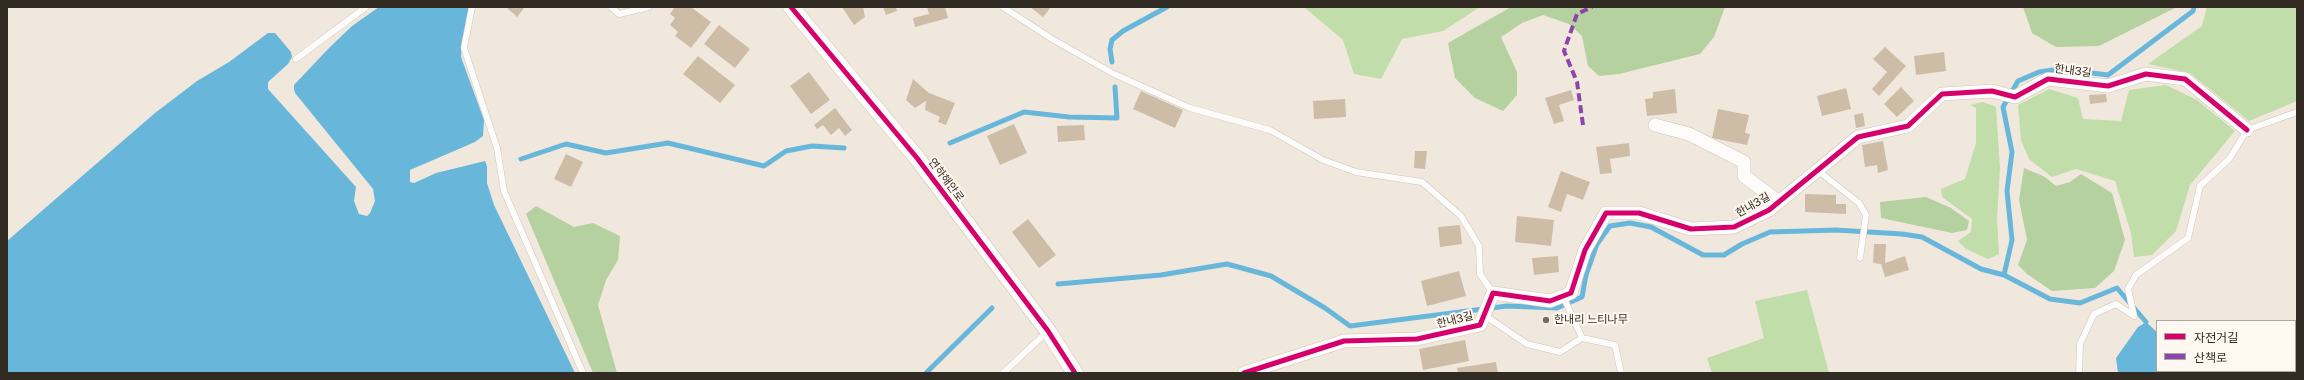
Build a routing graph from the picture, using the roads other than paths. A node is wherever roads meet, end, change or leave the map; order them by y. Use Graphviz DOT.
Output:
graph roads {
  1 [pos="366,7"];
  2 [pos="472,7"];
  3 [pos="610,7"];
  4 [pos="649,7"];
  5 [pos="791,7"];
  6 [pos="1003,7"];
  7 [pos="296,59"];
  8 [pos="2297,112"];
  9 [pos="1655,125"];
  10 [pos="2247,130"];
  11 [pos="1817,170"];
  12 [pos="1779,202"];
  13 [pos="1860,258"];
  14 [pos="1493,293"];
  15 [pos="1563,296"];
  16 [pos="1484,315"];
  17 [pos="1048,331"];
  18 [pos="1582,338"];
  19 [pos="2078,371"];
  20 [pos="583,373"];
  21 [pos="1003,373"];
  22 [pos="1075,373"];
  23 [pos="1244,373"];
  24 [pos="1621,373"];
  25 [pos="2071,373"];
  1 -- 7 [label="lane"];
  2 -- 20 [label="lane"];
  3 -- 4 [label="lane"];
  5 -- 17 [label="street, 연하해안로"];
  6 -- 14 [label="lane"];
  8 -- 10 [label="lane"];
  9 -- 12 [label="street"];
  10 -- 11 [label="street, 한내3길"];
  10 -- 19 [label="lane"];
  11 -- 12 [label="street, 한내3길"];
  11 -- 13 [label="lane"];
  12 -- 15 [label="street, 한내3길"];
  14 -- 15 [label="street"];
  14 -- 16 [label="street, 한내3길"];
  15 -- 18 [label="lane"];
  16 -- 18 [label="lane"];
  16 -- 23 [label="street, 한내3길"];
  17 -- 21 [label="lane"];
  17 -- 22 [label="street, 연하해안로"];
  18 -- 24 [label="lane"];
  19 -- 25 [label="lane"];
}
